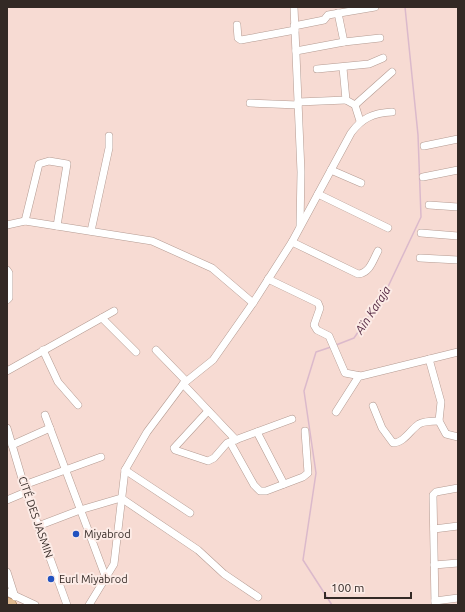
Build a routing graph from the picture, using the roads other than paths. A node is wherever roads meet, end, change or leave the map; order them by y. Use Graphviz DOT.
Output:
graph roads {
  1 [pos="294,7"];
  2 [pos="375,7"];
  3 [pos="338,13"];
  4 [pos="237,25"];
  5 [pos="294,28"];
  6 [pos="380,38"];
  7 [pos="344,42"];
  8 [pos="296,51"];
  9 [pos="382,58"];
  10 [pos="343,68"];
  11 [pos="317,69"];
  12 [pos="392,72"];
  13 [pos="346,100"];
  14 [pos="250,103"];
  15 [pos="298,103"];
  16 [pos="355,105"];
  17 [pos="392,112"];
  18 [pos="360,121"];
  19 [pos="109,136"];
  20 [pos="458,140"];
  21 [pos="424,146"];
  22 [pos="331,170"];
  23 [pos="458,170"];
  24 [pos="423,177"];
  25 [pos="361,183"];
  26 [pos="318,194"];
  27 [pos="429,205"];
  28 [pos="458,207"];
  29 [pos="25,221"];
  30 [pos="7,225"];
  31 [pos="57,226"];
  32 [pos="300,227"];
  33 [pos="388,228"];
  34 [pos="91,232"];
  35 [pos="421,233"];
  36 [pos="458,236"];
  37 [pos="292,242"];
  38 [pos="378,251"];
  39 [pos="420,258"];
  40 [pos="458,260"];
  41 [pos="7,270"];
  42 [pos="268,279"];
  43 [pos="7,300"];
  44 [pos="253,303"];
  45 [pos="114,312"];
  46 [pos="102,318"];
  47 [pos="43,350"];
  48 [pos="156,350"];
  49 [pos="136,352"];
  50 [pos="458,352"];
  51 [pos="429,359"];
  52 [pos="8,368"];
  53 [pos="359,376"];
  54 [pos="185,382"];
  55 [pos="78,405"];
  56 [pos="373,406"];
  57 [pos="208,411"];
  58 [pos="336,412"];
  59 [pos="45,415"];
  60 [pos="292,419"];
  61 [pos="439,420"];
  62 [pos="7,428"];
  63 [pos="50,428"];
  64 [pos="305,431"];
  65 [pos="258,432"];
  66 [pos="458,437"];
  67 [pos="233,441"];
  68 [pos="12,445"];
  69 [pos="101,458"];
  70 [pos="66,469"];
  71 [pos="126,470"];
  72 [pos="284,484"];
  73 [pos="458,488"];
  74 [pos="25,489"];
  75 [pos="121,498"];
  76 [pos="7,500"];
  77 [pos="80,510"];
  78 [pos="190,513"];
  79 [pos="38,526"];
  80 [pos="458,526"];
  81 [pos="434,529"];
  82 [pos="458,563"];
  83 [pos="434,565"];
  84 [pos="7,572"];
  85 [pos="106,578"];
  86 [pos="7,592"];
  87 [pos="258,597"];
  88 [pos="458,598"];
  89 [pos="11,602"];
  90 [pos="435,603"];
  91 [pos="35,605"];
  92 [pos="67,605"];
  93 [pos="88,605"];
  1 -- 5 [label="street"];
  2 -- 3 [label="street"];
  3 -- 5 [label="street"];
  3 -- 7 [label="street"];
  4 -- 5 [label="street"];
  5 -- 8 [label="street"];
  6 -- 7 [label="street"];
  7 -- 8 [label="street"];
  8 -- 15 [label="street"];
  9 -- 10 [label="street"];
  10 -- 11 [label="street"];
  10 -- 13 [label="street"];
  12 -- 16 [label="street"];
  13 -- 15 [label="street"];
  13 -- 16 [label="street"];
  14 -- 15 [label="street"];
  15 -- 32 [label="street"];
  16 -- 18 [label="street"];
  17 -- 18 [label="street"];
  18 -- 22 [label="street"];
  19 -- 34 [label="street"];
  20 -- 21 [label="street"];
  22 -- 25 [label="street"];
  22 -- 26 [label="street"];
  23 -- 24 [label="street"];
  26 -- 32 [label="street"];
  26 -- 33 [label="street"];
  27 -- 28 [label="street"];
  29 -- 30 [label="street"];
  29 -- 31 [label="street"];
  29 -- 31 [label="street"];
  31 -- 34 [label="street"];
  32 -- 37 [label="street"];
  34 -- 44 [label="street"];
  35 -- 36 [label="street"];
  37 -- 38 [label="street"];
  37 -- 42 [label="street"];
  39 -- 40 [label="street"];
  41 -- 43 [label="street"];
  42 -- 44 [label="street"];
  42 -- 53 [label="street"];
  44 -- 54 [label="street"];
  45 -- 46 [label="street"];
  46 -- 47 [label="street"];
  46 -- 49 [label="street"];
  47 -- 52 [label="street"];
  47 -- 55 [label="street"];
  48 -- 54 [label="street"];
  50 -- 51 [label="street"];
  51 -- 53 [label="street"];
  51 -- 61 [label="street"];
  53 -- 58 [label="street"];
  54 -- 57 [label="street"];
  54 -- 71 [label="street"];
  56 -- 61 [label="street"];
  57 -- 67 [label="street"];
  57 -- 67 [label="street"];
  59 -- 63 [label="street"];
  60 -- 65 [label="street"];
  61 -- 66 [label="street"];
  62 -- 68 [label="street, CITÉ DES JASMIN"];
  63 -- 68 [label="street"];
  63 -- 70 [label="street"];
  64 -- 72 [label="street"];
  65 -- 67 [label="street"];
  65 -- 72 [label="street"];
  67 -- 72 [label="street"];
  68 -- 74 [label="street, CITÉ DES JASMIN"];
  69 -- 70 [label="street"];
  70 -- 74 [label="street"];
  70 -- 77 [label="street"];
  71 -- 75 [label="street"];
  71 -- 78 [label="street"];
  73 -- 81 [label="street"];
  74 -- 76 [label="street"];
  74 -- 79 [label="street, CITÉ DES JASMIN"];
  75 -- 77 [label="street"];
  75 -- 85 [label="street"];
  75 -- 87 [label="street"];
  77 -- 79 [label="street"];
  77 -- 85 [label="street"];
  79 -- 92 [label="street, CITÉ DES JASMIN"];
  80 -- 81 [label="street"];
  81 -- 83 [label="street"];
  82 -- 83 [label="street"];
  83 -- 90 [label="street"];
  84 -- 89 [label="street"];
  85 -- 93 [label="street"];
  86 -- 89 [label="street"];
  88 -- 90 [label="street"];
  89 -- 91 [label="street"];
}
